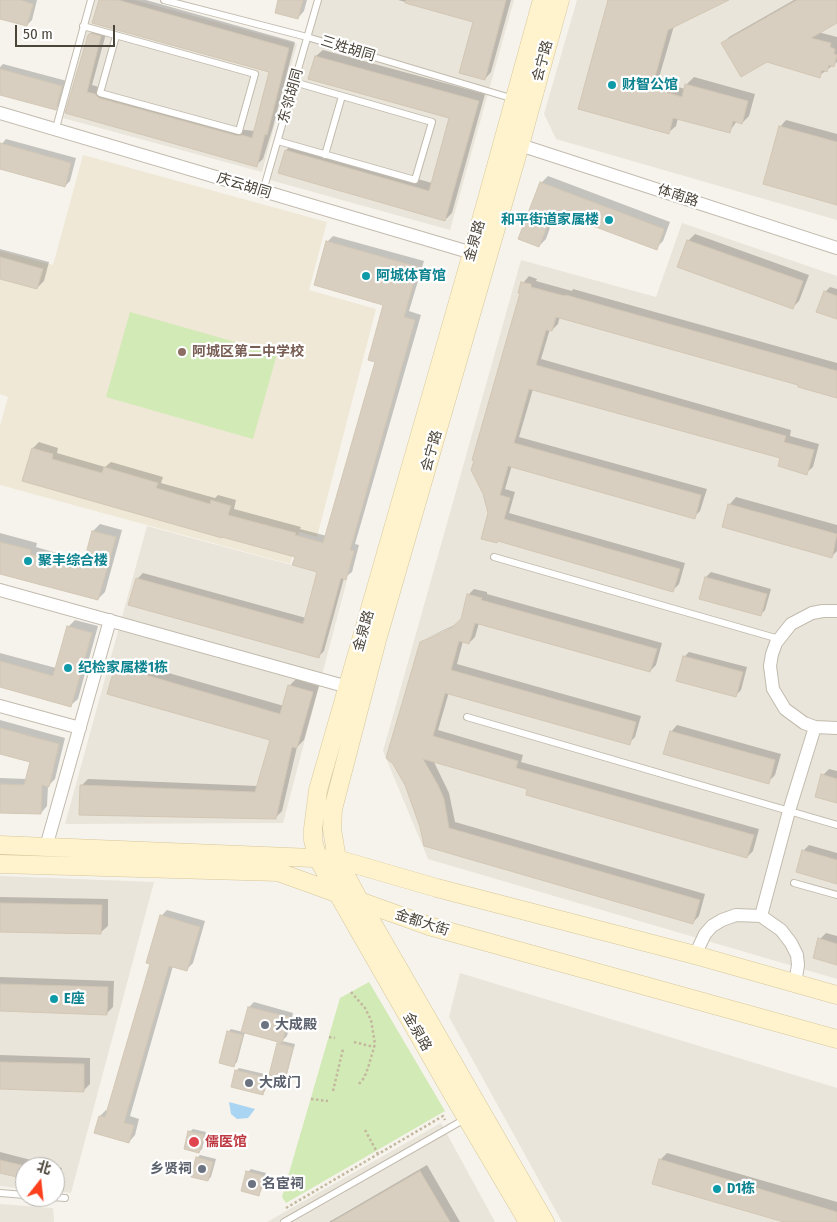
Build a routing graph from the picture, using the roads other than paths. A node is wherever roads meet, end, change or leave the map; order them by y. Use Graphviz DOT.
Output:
graph roads {
  1 [pos="90,0"];
  2 [pos="164,0"];
  3 [pos="318,0"];
  4 [pos="542,0"];
  5 [pos="560,0"];
  6 [pos="83,26"];
  7 [pos="116,36"];
  8 [pos="307,37"];
  9 [pos="294,82"];
  10 [pos="342,96"];
  11 [pos="523,101"];
  12 [pos="0,113"];
  13 [pos="56,128"];
  14 [pos="278,141"];
  15 [pos="520,145"];
  16 [pos="325,155"];
  17 [pos="263,192"];
  18 [pos="837,248"];
  19 [pos="480,255"];
  20 [pos="494,557"];
  21 [pos="0,590"];
  22 [pos="837,611"];
  23 [pos="110,620"];
  24 [pos="779,639"];
  25 [pos="348,687"];
  26 [pos="0,706"];
  27 [pos="467,717"];
  28 [pos="815,727"];
  29 [pos="80,728"];
  30 [pos="837,728"];
  31 [pos="789,811"];
  32 [pos="837,825"];
  33 [pos="0,845"];
  34 [pos="46,847"];
  35 [pos="318,858"];
  36 [pos="337,860"];
  37 [pos="0,864"];
  38 [pos="794,883"];
  39 [pos="337,893"];
  40 [pos="837,895"];
  41 [pos="359,900"];
  42 [pos="761,916"];
  43 [pos="695,955"];
  44 [pos="795,984"];
  45 [pos="837,996"];
  46 [pos="837,1040"];
  47 [pos="466,1118"];
  48 [pos="0,1193"];
  49 [pos="15,1194"];
  50 [pos="284,1222"];
  51 [pos="528,1222"];
  52 [pos="545,1222"];
  1 -- 6 [label="lane"];
  2 -- 8 [label="lane, 三姓胡同"];
  3 -- 8 [label="lane, 东邻胡同"];
  4 -- 11 [label="main road, 金泉路"];
  5 -- 11 [label="main road, 会宁路"];
  6 -- 7 [label="lane"];
  6 -- 13 [label="lane"];
  7 -- 7 [label="lane"];
  8 -- 9 [label="lane, 东邻胡同"];
  8 -- 11 [label="lane, 三姓胡同"];
  9 -- 10 [label="lane"];
  9 -- 14 [label="lane, 东邻胡同"];
  10 -- 16 [label="lane"];
  10 -- 16 [label="lane"];
  11 -- 15 [label="main road, 会宁路"];
  11 -- 19 [label="main road, 金泉路"];
  12 -- 13 [label="street, 庆云胡同"];
  13 -- 17 [label="street, 庆云胡同"];
  14 -- 16 [label="lane"];
  14 -- 17 [label="lane, 东邻胡同"];
  15 -- 18 [label="street, 体南路"];
  15 -- 19 [label="main road, 会宁路"];
  17 -- 19 [label="street, 庆云胡同"];
  19 -- 25 [label="main road, 金泉路"];
  19 -- 36 [label="main road, 会宁路"];
  20 -- 24 [label="lane"];
  21 -- 23 [label="street"];
  22 -- 24 [label="street"];
  23 -- 25 [label="street"];
  23 -- 29 [label="street"];
  24 -- 28 [label="street"];
  25 -- 35 [label="main road, 金泉路"];
  26 -- 29 [label="street"];
  27 -- 31 [label="lane"];
  28 -- 30 [label="street"];
  28 -- 31 [label="street"];
  29 -- 34 [label="street"];
  31 -- 32 [label="lane"];
  31 -- 42 [label="street"];
  33 -- 34 [label="main road"];
  34 -- 35 [label="main road"];
  35 -- 36 [label="main road"];
  35 -- 39 [label="main road, 金泉路"];
  36 -- 41 [label="main road, 会宁路"];
  36 -- 43 [label="main road"];
  37 -- 39 [label="main road, 金都大街"];
  38 -- 40 [label="lane"];
  39 -- 41 [label="main road, 金都大街"];
  39 -- 47 [label="main road, 金泉路"];
  41 -- 46 [label="main road, 金都大街"];
  41 -- 52 [label="main road, 金泉路"];
  42 -- 43 [label="street"];
  42 -- 44 [label="street"];
  43 -- 44 [label="main road"];
  44 -- 45 [label="main road"];
  47 -- 50 [label="lane"];
  47 -- 51 [label="main road, 金泉路"];
  48 -- 49 [label="lane"];
}
